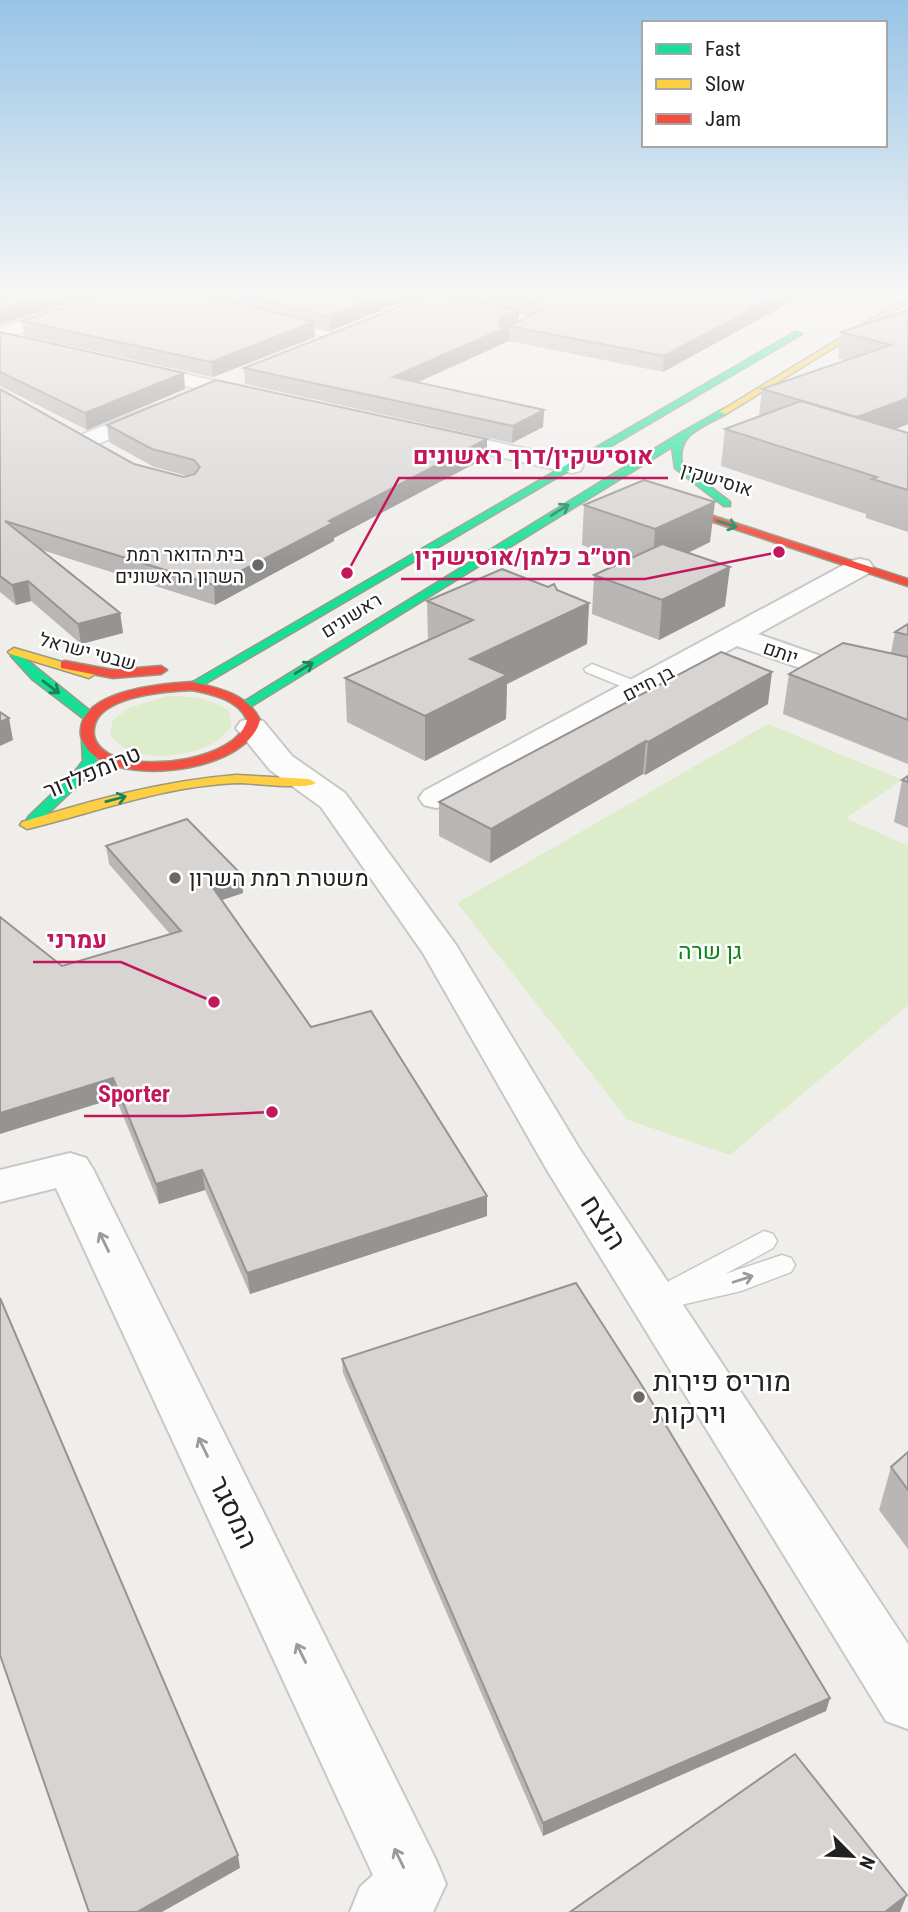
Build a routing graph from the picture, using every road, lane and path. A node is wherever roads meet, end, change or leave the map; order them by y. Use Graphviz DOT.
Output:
graph roads {
  1 [pos="206,385"];
  2 [pos="217,385"];
  3 [pos="710,385"];
  4 [pos="766,385"];
  5 [pos="213,387"];
  6 [pos="280,401"];
  7 [pos="61,427"];
  8 [pos="421,432"];
  9 [pos="680,437"];
  10 [pos="86,441"];
  11 [pos="109,454"];
  12 [pos="572,466"];
  13 [pos="622,472"];
  14 [pos="648,480"];
  15 [pos="603,483"];
  16 [pos="629,492"];
  17 [pos="688,492"];
  18 [pos="654,500"];
  19 [pos="860,568"];
  20 [pos="908,583"];
  21 [pos="311,617"];
  22 [pos="736,636"];
  23 [pos="0,640"];
  24 [pos="14,652"];
  25 [pos="216,654"];
  26 [pos="65,665"];
  27 [pos="178,666"];
  28 [pos="592,669"];
  29 [pos="192,686"];
  30 [pos="908,687"];
  31 [pos="152,688"];
  32 [pos="639,688"];
  33 [pos="249,716"];
  34 [pos="91,718"];
  35 [pos="88,741"];
  36 [pos="223,753"];
  37 [pos="175,765"];
  38 [pos="295,773"];
  39 [pos="436,798"];
  40 [pos="27,825"];
  41 [pos="9,836"];
  42 [pos="0,1186"];
  43 [pos="764,1241"];
  44 [pos="782,1265"];
  45 [pos="654,1301"];
  46 [pos="908,1699"];
  47 [pos="385,1912"];
  1 -- 5 [label="street"];
  2 -- 5 [label="street"];
  3 -- 12 [label="street, ראשונים"];
  4 -- 9 [label="street, ראשונים"];
  5 -- 6 [label="street"];
  5 -- 10 [label="street"];
  7 -- 10 [label="street"];
  8 -- 12 [label="street"];
  9 -- 13 [label="street, ראשונים"];
  9 -- 17 [label="street, אוסישקין"];
  10 -- 11 [label="street"];
  12 -- 13 [label="street, אוסישקין"];
  12 -- 15 [label="street"];
  12 -- 21 [label="street, ראשונים"];
  13 -- 14 [label="street, אוסישקין"];
  13 -- 15 [label="street, ראשונים"];
  15 -- 16 [label="street"];
  33 -- 15 [label="street, ראשונים, one-way"];
  18 -- 19 [label="street, אוסישקין, one-way"];
  19 -- 20 [label="street, אוסישקין"];
  19 -- 22 [label="street, בן חיים"];
  21 -- 25 [label="street"];
  21 -- 29 [label="street, ראשונים"];
  22 -- 30 [label="street, יותם"];
  22 -- 32 [label="street, בן חיים"];
  23 -- 24 [label="street, שבטי ישראל"];
  24 -- 26 [label="street, שבטי ישראל"];
  24 -- 34 [label="street, שבטי ישראל, one-way"];
  26 -- 27 [label="street"];
  26 -- 31 [label="street, שבטי ישראל"];
  28 -- 32 [label="lane"];
  29 -- 31 [label="street"];
  29 -- 33 [label="street"];
  31 -- 34 [label="street"];
  32 -- 39 [label="street, בן חיים"];
  33 -- 36 [label="street, ראשונים"];
  33 -- 38 [label="street, הנצח"];
  34 -- 35 [label="street"];
  35 -- 37 [label="street"];
  35 -- 40 [label="street, טרומפלדור"];
  36 -- 37 [label="street"];
  36 -- 38 [label="street, הנצח"];
  37 -- 40 [label="street, טרומפלדור"];
  40 -- 38 [label="street, one-way"];
  38 -- 45 [label="street, הנצח"];
  40 -- 41 [label="street, טרומפלדור"];
  47 -- 42 [label="street, המסגר, one-way"];
  43 -- 45 [label="lane"];
  45 -- 44 [label="lane, one-way"];
  45 -- 46 [label="street, הנצח"];
}
